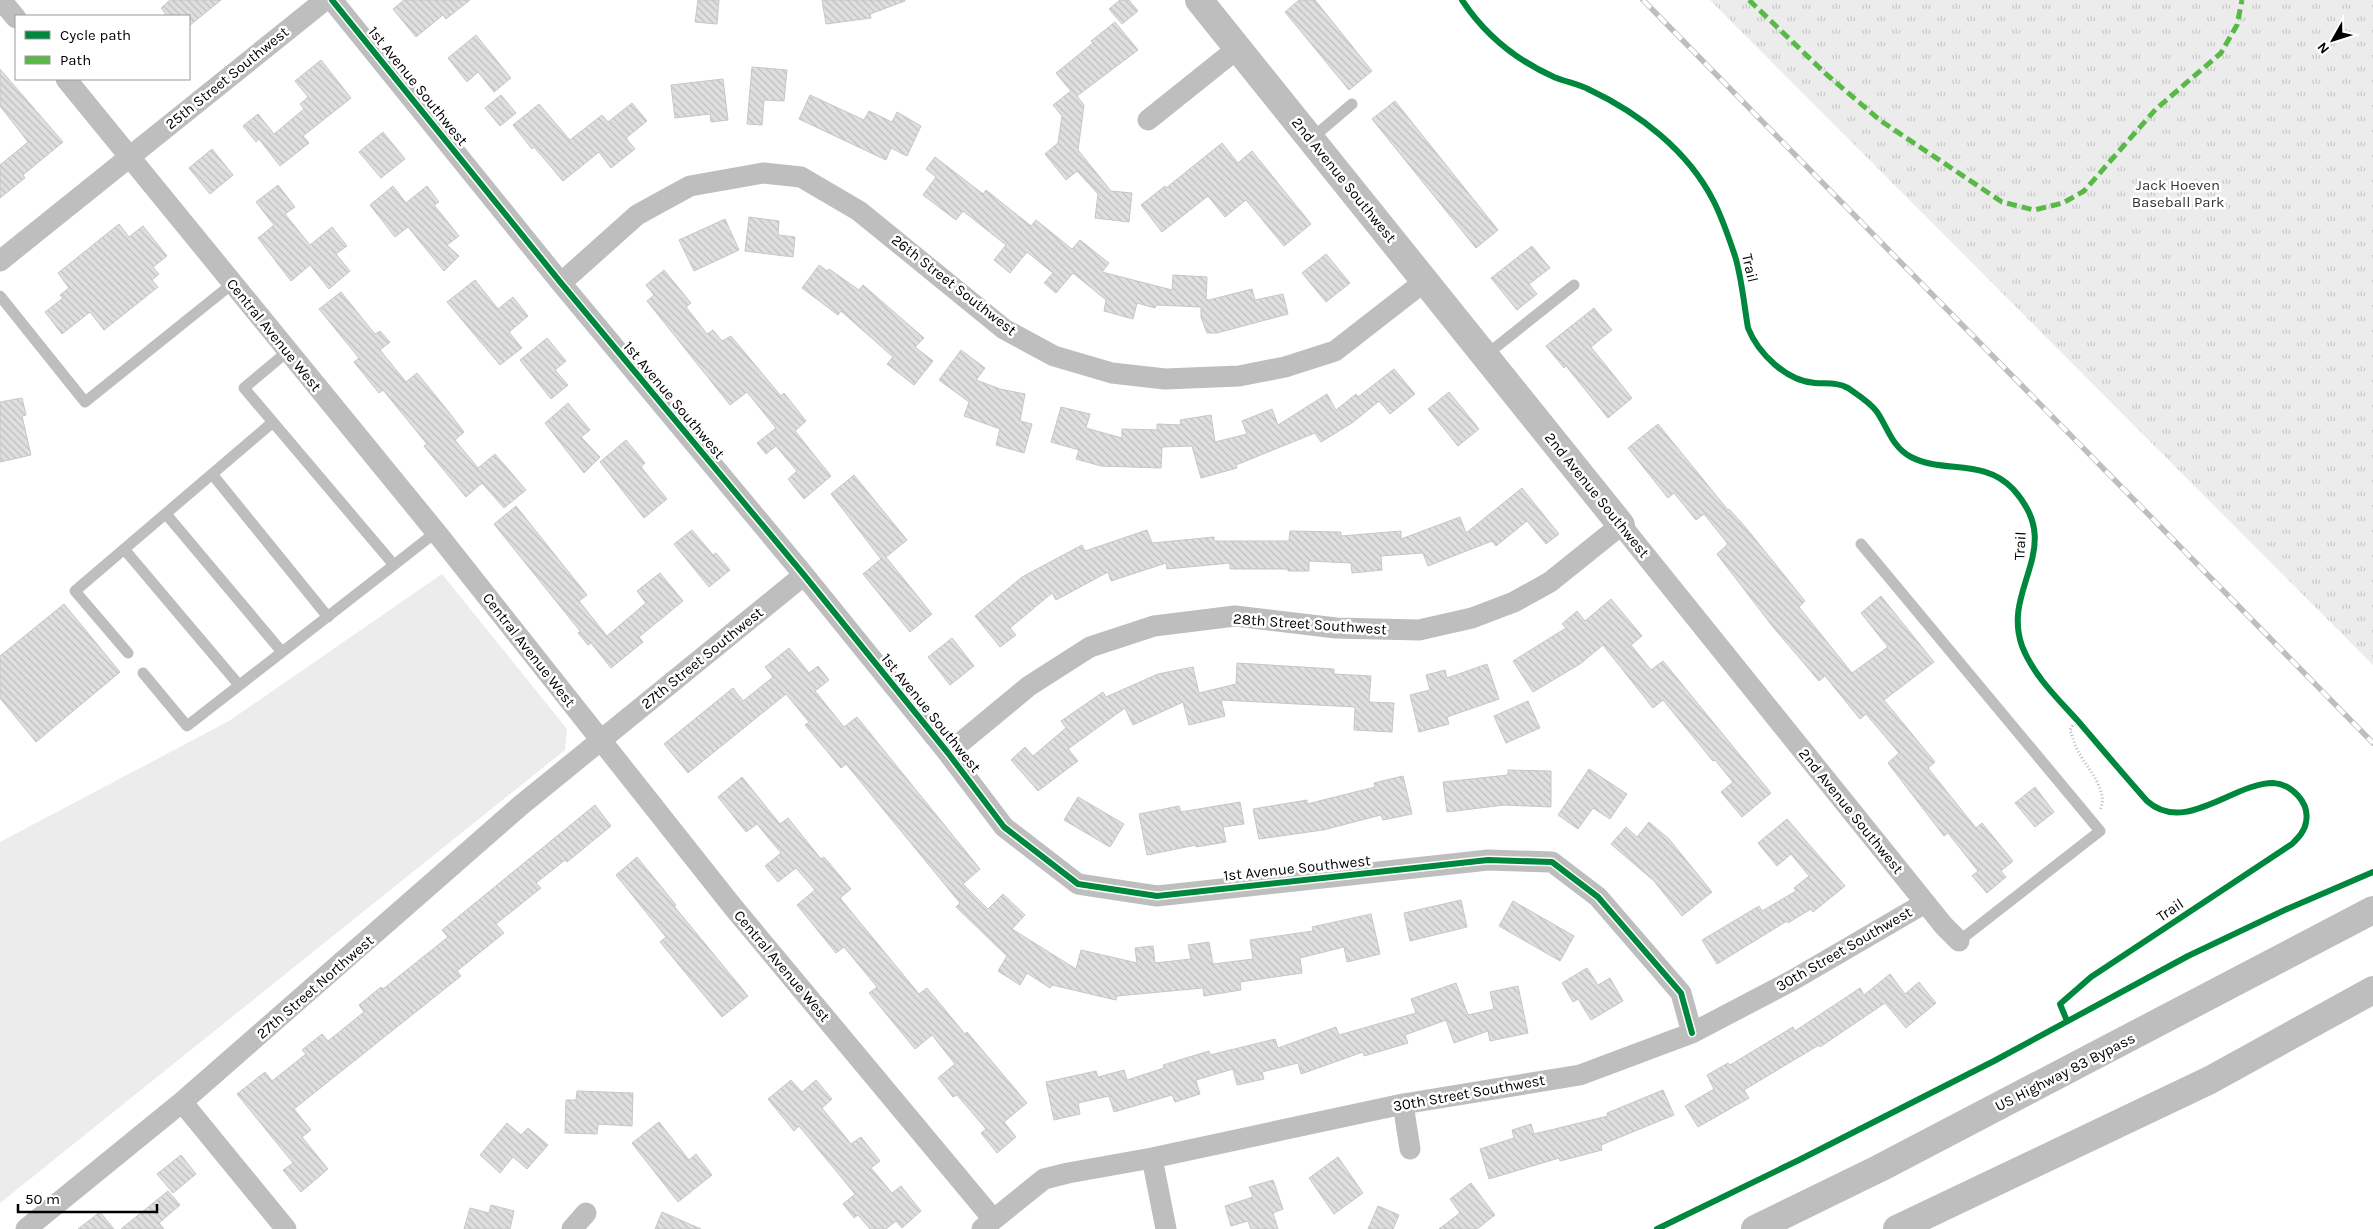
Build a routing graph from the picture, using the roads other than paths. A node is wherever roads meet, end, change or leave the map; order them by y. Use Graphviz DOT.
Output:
graph roads {
  1 [pos="1,0"];
  2 [pos="325,0"];
  3 [pos="332,0"];
  4 [pos="1199,0"];
  5 [pos="15,17"];
  6 [pos="1238,48"];
  7 [pos="67,80"];
  8 [pos="1352,104"];
  9 [pos="1148,120"];
  10 [pos="1311,139"];
  11 [pos="130,156"];
  12 [pos="0,261"];
  13 [pos="1425,281"];
  14 [pos="560,283"];
  15 [pos="232,284"];
  16 [pos="1574,285"];
  17 [pos="0,296"];
  18 [pos="288,351"];
  19 [pos="1486,355"];
  20 [pos="274,422"];
  21 [pos="212,474"];
  22 [pos="166,514"];
  23 [pos="1621,525"];
  24 [pos="436,532"];
  25 [pos="1861,544"];
  26 [pos="124,549"];
  27 [pos="394,565"];
  28 [pos="804,575"];
  29 [pos="328,617"];
  30 [pos="282,652"];
  31 [pos="128,654"];
  32 [pos="143,673"];
  33 [pos="239,685"];
  34 [pos="601,741"];
  35 [pos="948,753"];
  36 [pos="1925,902"];
  37 [pos="2373,910"];
  38 [pos="1959,941"];
  39 [pos="2373,990"];
  40 [pos="1692,1033"];
  41 [pos="182,1102"];
  42 [pos="1403,1104"];
  43 [pos="1410,1149"];
  44 [pos="1152,1158"];
  45 [pos="988,1224"];
  46 [pos="26,1229"];
  47 [pos="286,1229"];
  48 [pos="1166,1229"];
  49 [pos="1755,1229"];
  50 [pos="1897,1229"];
  1 -- 5 [label="street"];
  2 -- 11 [label="street, 25th Street Southwest"];
  3 -- 14 [label="street, 1st Avenue Southwest"];
  4 -- 6 [label="main road, 2nd Avenue Southwest"];
  6 -- 9 [label="street"];
  6 -- 10 [label="main road, 2nd Avenue Southwest"];
  7 -- 11 [label="street, Central Avenue West"];
  8 -- 10 [label="lane"];
  10 -- 13 [label="main road, 2nd Avenue Southwest"];
  11 -- 12 [label="street, 25th Street Southwest"];
  11 -- 15 [label="street, Central Avenue West"];
  13 -- 14 [label="street, 26th Street Southwest"];
  13 -- 19 [label="main road, 2nd Avenue Southwest"];
  14 -- 28 [label="street, 1st Avenue Southwest"];
  15 -- 17 [label="lane"];
  15 -- 18 [label="street, Central Avenue West"];
  16 -- 19 [label="lane"];
  18 -- 20 [label="lane"];
  18 -- 24 [label="street, Central Avenue West"];
  19 -- 23 [label="main road, 2nd Avenue Southwest"];
  20 -- 21 [label="lane"];
  20 -- 27 [label="lane"];
  21 -- 22 [label="lane"];
  21 -- 29 [label="lane"];
  22 -- 26 [label="lane"];
  22 -- 30 [label="lane"];
  23 -- 35 [label="street, 28th Street Southwest"];
  23 -- 36 [label="street, 2nd Avenue Southwest"];
  24 -- 27 [label="lane"];
  24 -- 34 [label="street, Central Avenue West"];
  25 -- 38 [label="lane"];
  26 -- 31 [label="lane"];
  26 -- 33 [label="lane"];
  27 -- 29 [label="lane"];
  28 -- 34 [label="street, 27th Street Southwest"];
  28 -- 35 [label="street, 1st Avenue Southwest"];
  29 -- 30 [label="lane"];
  30 -- 33 [label="lane"];
  32 -- 33 [label="lane"];
  34 -- 41 [label="street, 27th Street Northwest"];
  34 -- 45 [label="street, Central Avenue West"];
  35 -- 40 [label="street, 1st Avenue Southwest"];
  36 -- 38 [label="street, 2nd Avenue Southwest"];
  36 -- 40 [label="street, 30th Street Southwest"];
  37 -- 49 [label="main road, US Highway 83 Bypass"];
  39 -- 50 [label="main road"];
  40 -- 42 [label="street, 30th Street Southwest"];
  41 -- 46 [label="street, 27th Street Northwest"];
  41 -- 47 [label="street"];
  42 -- 43 [label="street"];
  42 -- 44 [label="street, 30th Street Southwest"];
  44 -- 45 [label="street, 30th Street Southwest"];
  44 -- 48 [label="street"];
}
